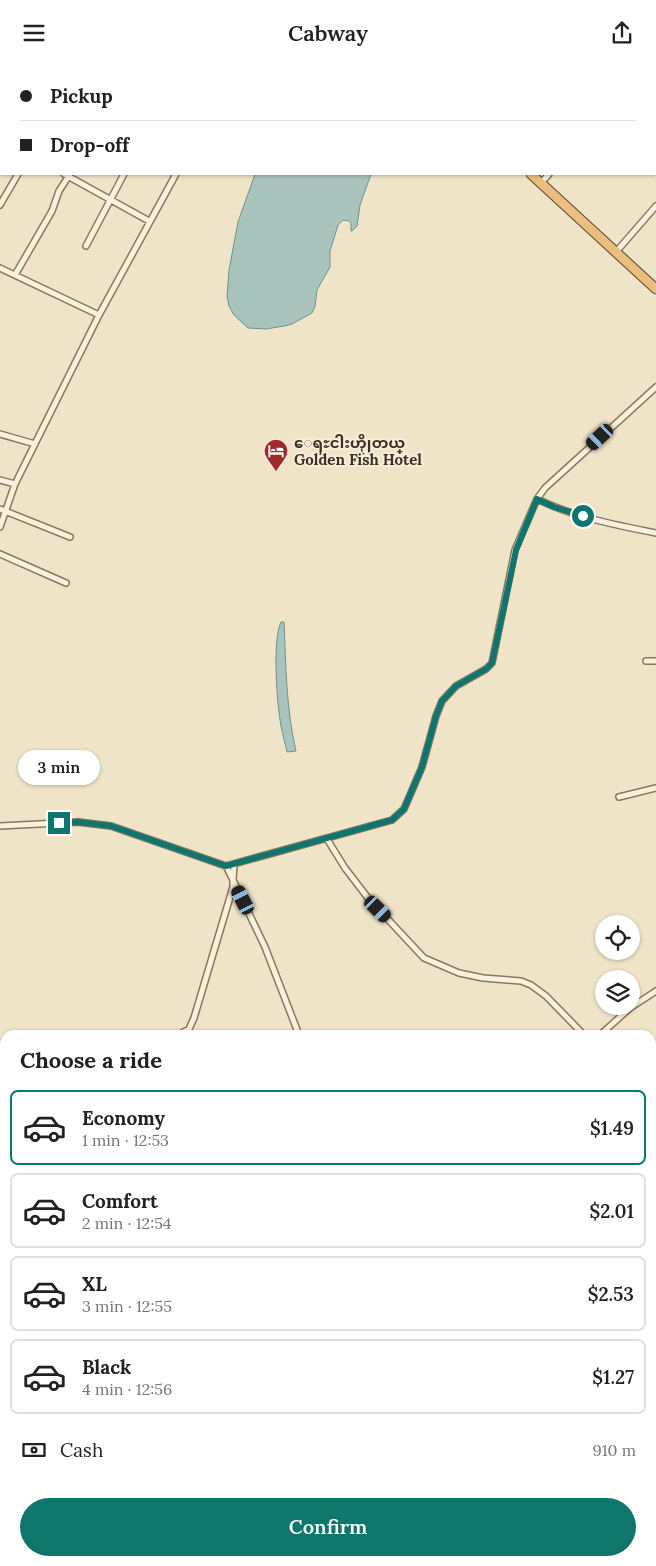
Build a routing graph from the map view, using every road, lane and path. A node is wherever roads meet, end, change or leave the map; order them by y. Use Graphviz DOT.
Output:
graph roads {
  1 [pos="17,175"];
  2 [pos="67,175"];
  3 [pos="69,175"];
  4 [pos="123,175"];
  5 [pos="175,175"];
  6 [pos="532,175"];
  7 [pos="547,175"];
  8 [pos="541,183"];
  9 [pos="110,199"];
  10 [pos="0,205"];
  11 [pos="656,206"];
  12 [pos="149,221"];
  13 [pos="86,246"];
  14 [pos="616,252"];
  15 [pos="0,268"];
  16 [pos="15,275"];
  17 [pos="656,289"];
  18 [pos="99,315"];
  19 [pos="656,387"];
  20 [pos="0,434"];
  21 [pos="35,444"];
  22 [pos="0,480"];
  23 [pos="15,484"];
  24 [pos="537,499"];
  25 [pos="3,509"];
  26 [pos="0,527"];
  27 [pos="656,533"];
  28 [pos="70,537"];
  29 [pos="0,553"];
  30 [pos="66,583"];
  31 [pos="646,661"];
  32 [pos="656,661"];
  33 [pos="656,789"];
  34 [pos="619,797"];
  35 [pos="0,826"];
  36 [pos="327,839"];
  37 [pos="234,864"];
  38 [pos="226,866"];
  39 [pos="233,880"];
  40 [pos="656,991"];
  41 [pos="187,1030"];
  42 [pos="297,1030"];
  43 [pos="579,1030"];
  44 [pos="606,1030"];
  1 -- 10 [label="street"];
  2 -- 16 [label="street"];
  3 -- 9 [label="street"];
  4 -- 9 [label="street"];
  5 -- 12 [label="street"];
  6 -- 8 [label="highway"];
  7 -- 8 [label="street"];
  8 -- 14 [label="highway"];
  9 -- 12 [label="street"];
  9 -- 13 [label="street"];
  11 -- 14 [label="street"];
  12 -- 18 [label="street"];
  14 -- 17 [label="highway"];
  15 -- 16 [label="street"];
  16 -- 18 [label="street"];
  18 -- 21 [label="street"];
  19 -- 24 [label="street"];
  20 -- 21 [label="street"];
  21 -- 23 [label="street"];
  22 -- 23 [label="street"];
  23 -- 25 [label="street"];
  24 -- 27 [label="street"];
  24 -- 36 [label="street"];
  25 -- 26 [label="street"];
  25 -- 28 [label="street"];
  29 -- 30 [label="street"];
  31 -- 32 [label="street"];
  33 -- 34 [label="street"];
  35 -- 38 [label="street"];
  36 -- 37 [label="street"];
  36 -- 43 [label="street"];
  37 -- 38 [label="street"];
  37 -- 39 [label="street"];
  38 -- 39 [label="street"];
  39 -- 41 [label="street"];
  39 -- 42 [label="street"];
  40 -- 44 [label="street"];
}
